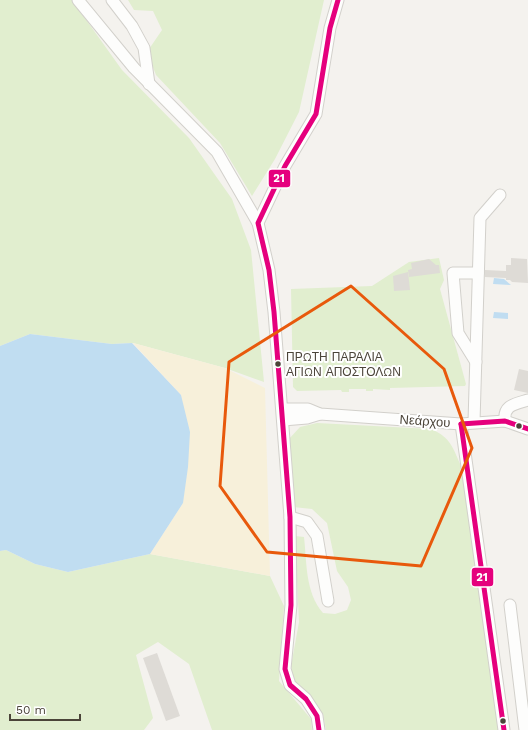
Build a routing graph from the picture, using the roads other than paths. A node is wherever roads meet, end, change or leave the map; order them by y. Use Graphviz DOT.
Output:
graph roads {
  1 [pos="78,0"];
  2 [pos="112,0"];
  3 [pos="338,0"];
  4 [pos="149,84"];
  5 [pos="500,196"];
  6 [pos="258,223"];
  7 [pos="478,272"];
  8 [pos="476,362"];
  9 [pos="282,394"];
  10 [pos="528,400"];
  11 [pos="295,408"];
  12 [pos="283,414"];
  13 [pos="320,414"];
  14 [pos="296,420"];
  15 [pos="504,421"];
  16 [pos="474,422"];
  17 [pos="461,424"];
  18 [pos="528,430"];
  19 [pos="284,433"];
  20 [pos="290,517"];
  21 [pos="328,601"];
  22 [pos="510,605"];
  23 [pos="319,730"];
  24 [pos="504,730"];
  25 [pos="525,730"];
  1 -- 4 [label="street"];
  2 -- 4 [label="street"];
  3 -- 6 [label="street"];
  4 -- 6 [label="street"];
  5 -- 7 [label="street"];
  6 -- 9 [label="street"];
  7 -- 8 [label="street"];
  7 -- 8 [label="street"];
  8 -- 16 [label="street"];
  9 -- 11 [label="street"];
  9 -- 12 [label="street"];
  10 -- 15 [label="street"];
  11 -- 12 [label="street, Νεάρχου"];
  11 -- 13 [label="street, Νεάρχου"];
  12 -- 14 [label="street, Νεάρχου"];
  12 -- 19 [label="street"];
  13 -- 14 [label="street, Νεάρχου"];
  13 -- 17 [label="street, Νεάρχου"];
  14 -- 19 [label="street"];
  15 -- 16 [label="street, Νεάρχου"];
  15 -- 18 [label="street, Νεάρχου"];
  16 -- 17 [label="street, Νεάρχου"];
  17 -- 24 [label="street"];
  19 -- 20 [label="street"];
  20 -- 21 [label="street"];
  20 -- 23 [label="street"];
  22 -- 25 [label="street"];
}
